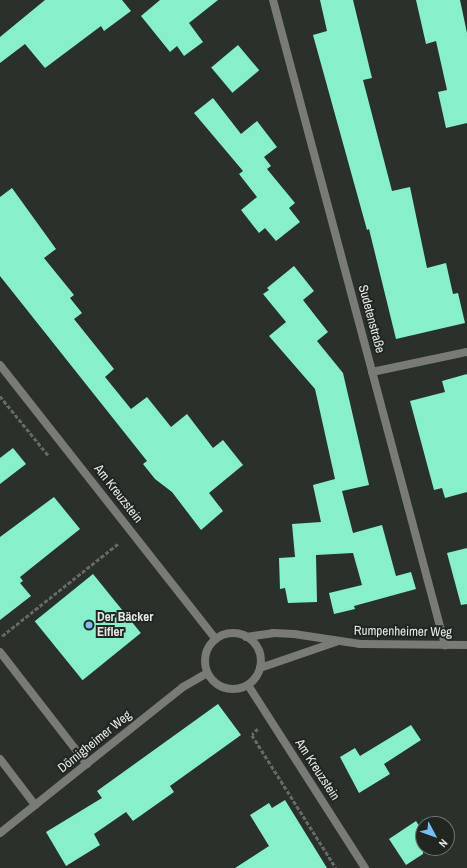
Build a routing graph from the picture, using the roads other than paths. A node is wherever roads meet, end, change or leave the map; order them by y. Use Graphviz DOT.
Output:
graph roads {
  1 [pos="273,0"];
  2 [pos="467,352"];
  3 [pos="0,365"];
  4 [pos="372,372"];
  5 [pos="246,637"];
  6 [pos="216,639"];
  7 [pos="339,641"];
  8 [pos="445,645"];
  9 [pos="467,645"];
  10 [pos="0,652"];
  11 [pos="260,668"];
  12 [pos="207,673"];
  13 [pos="248,685"];
  14 [pos="0,759"];
  15 [pos="87,764"];
  16 [pos="35,805"];
  17 [pos="0,833"];
  18 [pos="365,868"];
  1 -- 4 [label="street, Sudetenstraße"];
  2 -- 4 [label="street"];
  3 -- 6 [label="street, Am Kreuzstein"];
  4 -- 8 [label="street, Sudetenstraße"];
  5 -- 6 [label="street"];
  5 -- 7 [label="street, Rumpenheimer Weg"];
  5 -- 11 [label="street"];
  6 -- 12 [label="street"];
  7 -- 8 [label="street, Rumpenheimer Weg"];
  7 -- 11 [label="street, Rumpenheimer Weg"];
  8 -- 9 [label="street, Rumpenheimer Weg"];
  10 -- 15 [label="street"];
  11 -- 13 [label="street"];
  12 -- 13 [label="street"];
  12 -- 15 [label="street, Dörnigheimer Weg"];
  13 -- 18 [label="street, Am Kreuzstein"];
  14 -- 16 [label="street"];
  15 -- 16 [label="street, Dörnigheimer Weg"];
  16 -- 17 [label="street, Dörnigheimer Weg"];
}
